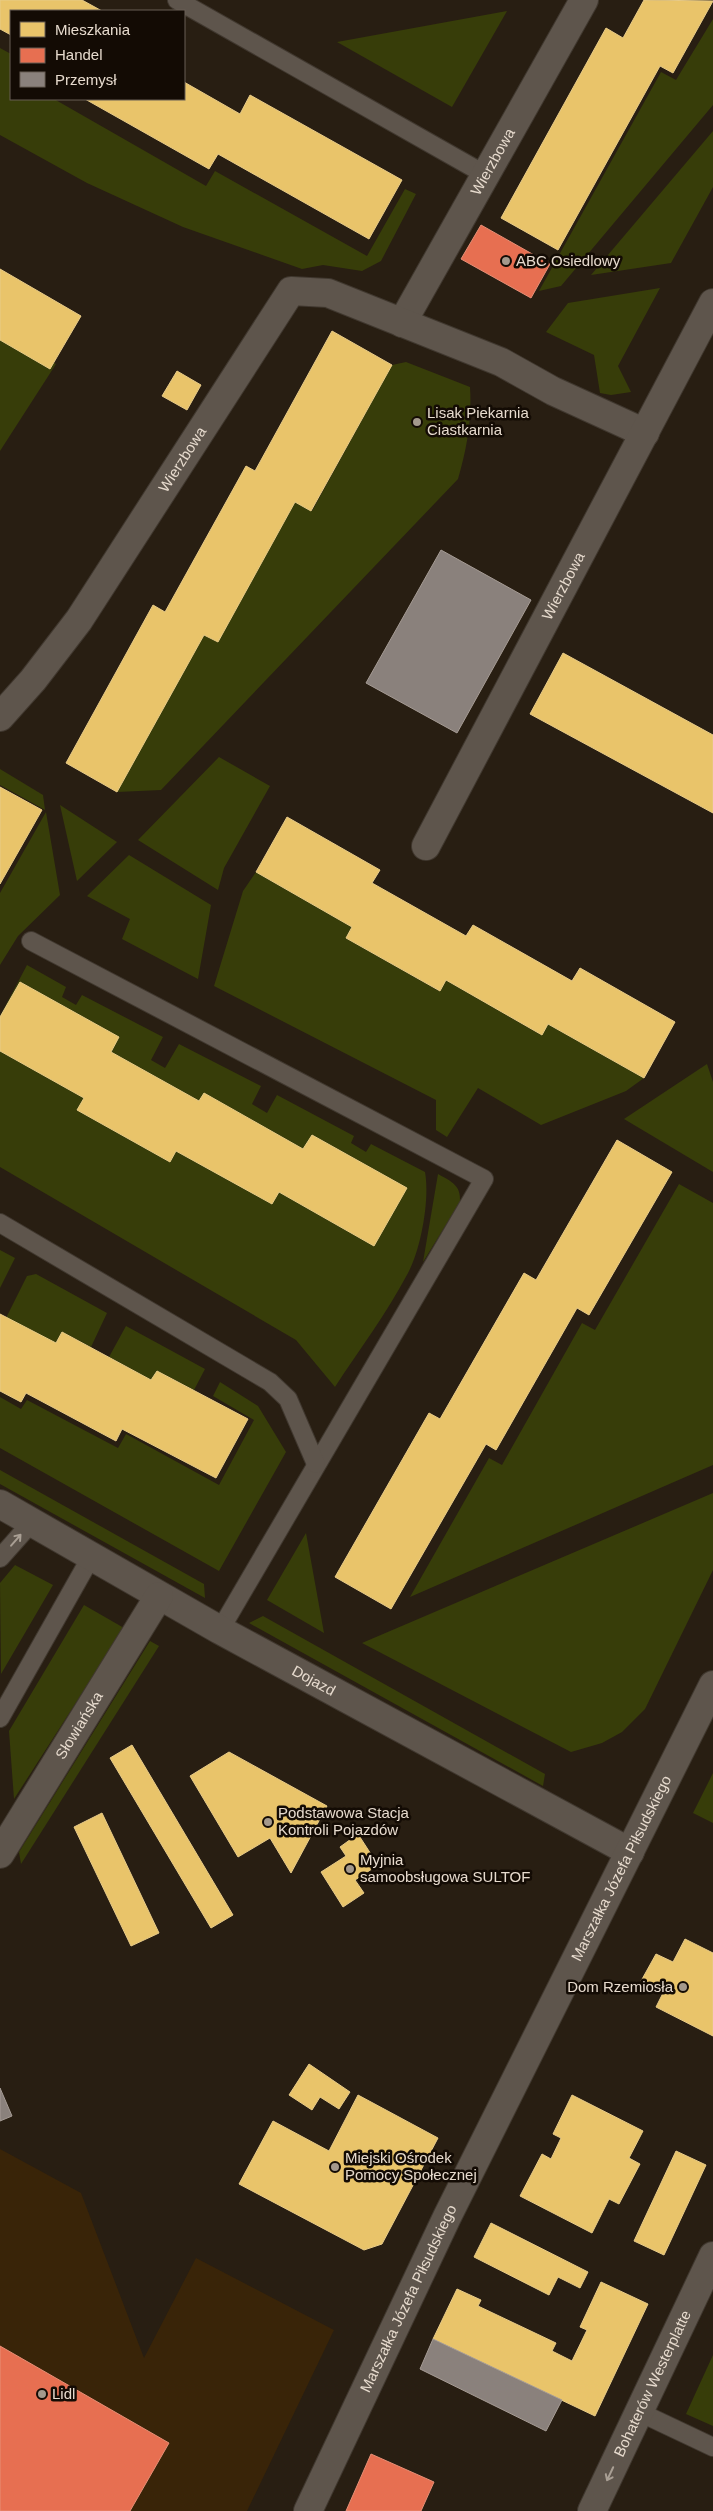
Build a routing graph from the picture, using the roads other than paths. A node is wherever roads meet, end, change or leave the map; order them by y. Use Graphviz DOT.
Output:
graph roads {
  1 [pos="177,0"];
  2 [pos="584,0"];
  3 [pos="486,175"];
  4 [pos="713,303"];
  5 [pos="402,323"];
  6 [pos="645,433"];
  7 [pos="0,717"];
  8 [pos="426,846"];
  9 [pos="31,941"];
  10 [pos="0,1223"];
  11 [pos="316,1464"];
  12 [pos="0,1504"];
  13 [pos="32,1522"];
  14 [pos="92,1557"];
  15 [pos="0,1558"];
  16 [pos="159,1596"];
  17 [pos="220,1630"];
  18 [pos="713,1685"];
  19 [pos="0,1718"];
  20 [pos="630,1852"];
  21 [pos="0,1854"];
  22 [pos="713,2256"];
  23 [pos="639,2412"];
  24 [pos="713,2447"];
  25 [pos="308,2511"];
  26 [pos="592,2511"];
  1 -- 3 [label="lane"];
  2 -- 3 [label="street, Wierzbowa"];
  3 -- 5 [label="street, Wierzbowa"];
  4 -- 6 [label="street, Wierzbowa"];
  5 -- 6 [label="street, Wierzbowa"];
  5 -- 7 [label="street, Wierzbowa"];
  6 -- 8 [label="street, Wierzbowa"];
  9 -- 11 [label="lane"];
  10 -- 11 [label="lane"];
  11 -- 17 [label="lane"];
  12 -- 13 [label="street, Dojazd"];
  13 -- 14 [label="street, Dojazd"];
  15 -- 13 [label="lane, one-way"];
  14 -- 16 [label="street, Dojazd"];
  14 -- 19 [label="lane"];
  16 -- 17 [label="street, Dojazd"];
  16 -- 21 [label="street, Słowiańska"];
  17 -- 20 [label="street, Dojazd"];
  18 -- 20 [label="street, Marszałka Józefa Piłsudskiego"];
  20 -- 25 [label="street, Marszałka Józefa Piłsudskiego"];
  22 -- 23 [label="street, Bohaterów Westerplatte"];
  23 -- 24 [label="lane"];
  23 -- 26 [label="street, Bohaterów Westerplatte, one-way"];
}
